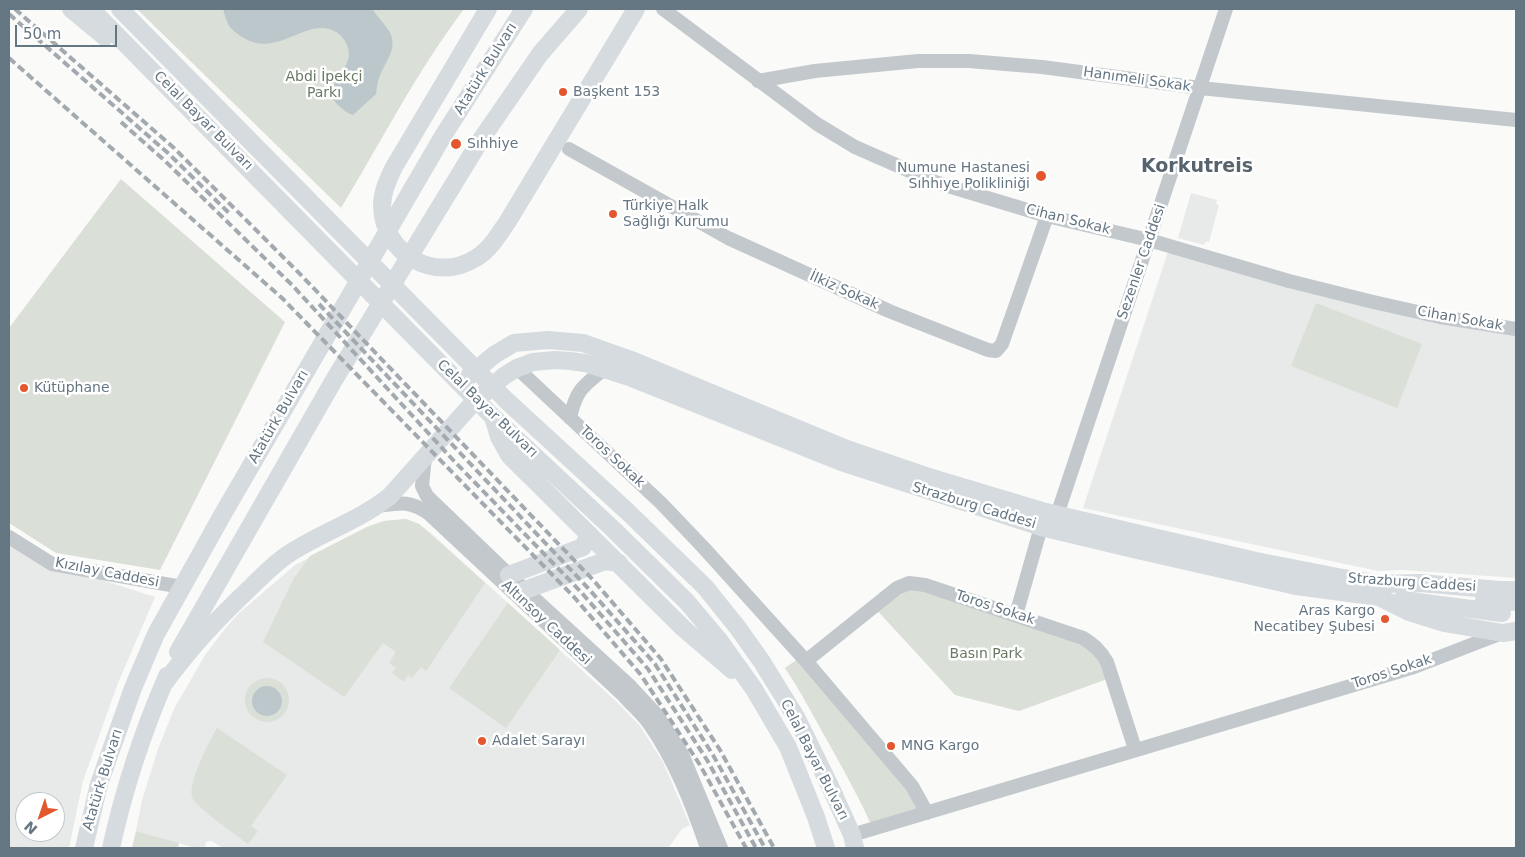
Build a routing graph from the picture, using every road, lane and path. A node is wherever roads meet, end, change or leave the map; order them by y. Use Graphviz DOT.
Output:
graph roads {
  1 [pos="71,9"];
  2 [pos="91,9"];
  3 [pos="120,9"];
  4 [pos="488,9"];
  5 [pos="512,9"];
  6 [pos="524,9"];
  7 [pos="566,9"];
  8 [pos="579,9"];
  9 [pos="636,9"];
  10 [pos="663,9"];
  11 [pos="1226,9"];
  12 [pos="508,32"];
  13 [pos="540,54"];
  14 [pos="758,80"];
  15 [pos="1200,88"];
  16 [pos="179,97"];
  17 [pos="1516,120"];
  18 [pos="563,144"];
  19 [pos="1047,216"];
  20 [pos="1149,240"];
  21 [pos="1516,328"];
  22 [pos="517,368"];
  23 [pos="476,369"];
  24 [pos="604,369"];
  25 [pos="460,384"];
  26 [pos="493,417"];
  27 [pos="570,418"];
  28 [pos="425,456"];
  29 [pos="378,506"];
  30 [pos="1057,515"];
  31 [pos="1041,527"];
  32 [pos="589,534"];
  33 [pos="9,537"];
  34 [pos="619,562"];
  35 [pos="506,579"];
  36 [pos="182,587"];
  37 [pos="1379,590"];
  38 [pos="1516,590"];
  39 [pos="522,594"];
  40 [pos="1419,597"];
  41 [pos="1516,602"];
  42 [pos="1516,614"];
  43 [pos="1016,615"];
  44 [pos="1510,632"];
  45 [pos="806,661"];
  46 [pos="163,685"];
  47 [pos="754,689"];
  48 [pos="1135,749"];
  49 [pos="927,813"];
  50 [pos="853,842"];
  51 [pos="84,848"];
  52 [pos="112,848"];
  53 [pos="707,848"];
  54 [pos="721,848"];
  55 [pos="826,848"];
  1 -- 16 [label="main road"];
  2 -- 16 [label="main road, Celal Bayar Bulvarı"];
  3 -- 23 [label="main road, Celal Bayar Bulvarı"];
  4 -- 18 [label="main road"];
  5 -- 12 [label="main road"];
  6 -- 12 [label="main road, Atatürk Bulvarı"];
  7 -- 13 [label="main road"];
  8 -- 13 [label="main road, Atatürk Bulvarı"];
  9 -- 18 [label="main road"];
  10 -- 14 [label="street, Cihan Sokak"];
  11 -- 15 [label="street, Sezenler Caddesi"];
  12 -- 36 [label="main road, Atatürk Bulvarı"];
  13 -- 46 [label="main road, Atatürk Bulvarı"];
  14 -- 15 [label="street, Hanımeli Sokak"];
  14 -- 19 [label="street, Cihan Sokak"];
  15 -- 17 [label="street, Hanımeli Sokak"];
  15 -- 20 [label="street, Sezenler Caddesi"];
  16 -- 25 [label="main road, Celal Bayar Bulvarı"];
  18 -- 19 [label="street, İlkiz Sokak"];
  19 -- 20 [label="street, Cihan Sokak"];
  20 -- 21 [label="street, Cihan Sokak"];
  20 -- 30 [label="street, Sezenler Caddesi"];
  22 -- 24 [label="main road, Strazburg Caddesi"];
  22 -- 27 [label="street, Toros Sokak"];
  22 -- 28 [label="main road, Strazburg Caddesi"];
  23 -- 25 [label="main road, Strazburg Caddesi"];
  23 -- 30 [label="main road, Strazburg Caddesi"];
  23 -- 50 [label="main road, Celal Bayar Bulvarı"];
  24 -- 27 [label="street"];
  24 -- 31 [label="main road, Strazburg Caddesi"];
  25 -- 26 [label="main road, Celal Bayar Bulvarı"];
  26 -- 32 [label="main road"];
  26 -- 47 [label="main road, Celal Bayar Bulvarı"];
  27 -- 45 [label="street, Toros Sokak"];
  28 -- 29 [label="main road"];
  28 -- 35 [label="street, Altınsoy Caddesi"];
  29 -- 35 [label="street, Altınsoy Caddesi"];
  29 -- 46 [label="main road, Atatürk Bulvarı"];
  30 -- 37 [label="main road, Strazburg Caddesi"];
  31 -- 37 [label="main road, Strazburg Caddesi"];
  31 -- 43 [label="street"];
  32 -- 34 [label="main road"];
  32 -- 35 [label="main road"];
  33 -- 36 [label="street, Kızılay Caddesi"];
  34 -- 39 [label="main road"];
  34 -- 47 [label="main road"];
  35 -- 39 [label="street, Altınsoy Caddesi"];
  36 -- 51 [label="main road, Atatürk Bulvarı"];
  37 -- 38 [label="main road, Strazburg Caddesi"];
  37 -- 40 [label="main road"];
  37 -- 44 [label="main road, Strazburg Caddesi"];
  39 -- 53 [label="street, Altınsoy Caddesi"];
  39 -- 54 [label="street, Altınsoy Caddesi"];
  40 -- 41 [label="main road"];
  40 -- 42 [label="main road"];
  43 -- 45 [label="street, Toros Sokak"];
  43 -- 48 [label="street, Toros Sokak"];
  44 -- 48 [label="street, Toros Sokak"];
  45 -- 49 [label="street, Toros Sokak"];
  46 -- 52 [label="main road, Atatürk Bulvarı"];
  47 -- 55 [label="main road, Celal Bayar Bulvarı"];
  48 -- 49 [label="street, Toros Sokak"];
  49 -- 50 [label="street, Toros Sokak"];
}
